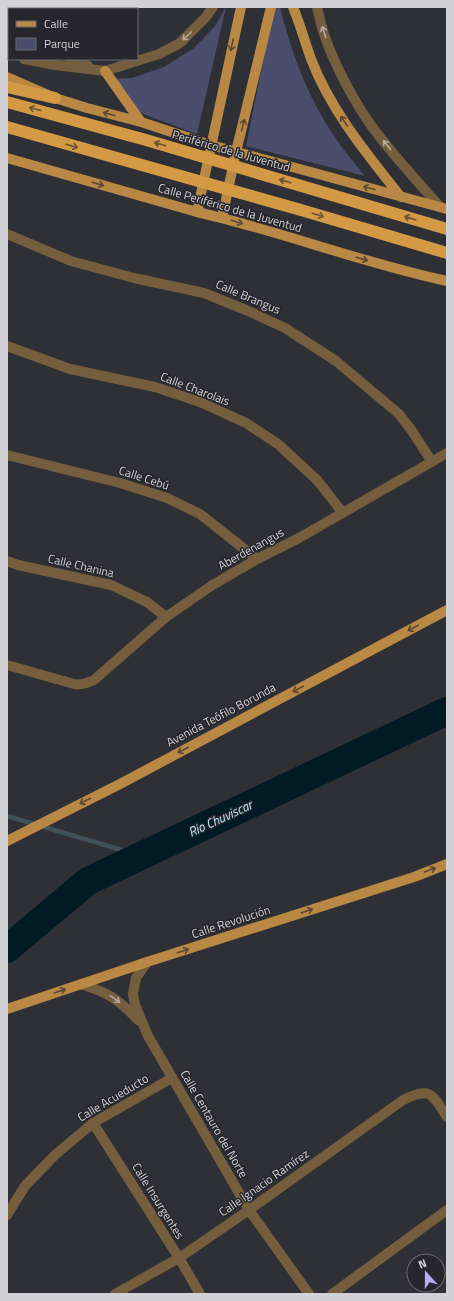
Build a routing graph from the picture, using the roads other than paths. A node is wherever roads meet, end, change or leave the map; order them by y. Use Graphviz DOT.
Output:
graph roads {
  1 [pos="213,7"];
  2 [pos="241,7"];
  3 [pos="271,7"];
  4 [pos="293,7"];
  5 [pos="317,7"];
  6 [pos="30,60"];
  7 [pos="73,60"];
  8 [pos="105,71"];
  9 [pos="7,77"];
  10 [pos="7,87"];
  11 [pos="55,98"];
  12 [pos="7,102"];
  13 [pos="141,122"];
  14 [pos="7,128"];
  15 [pos="211,145"];
  16 [pos="236,152"];
  17 [pos="7,158"];
  18 [pos="401,197"];
  19 [pos="443,208"];
  20 [pos="196,212"];
  21 [pos="222,218"];
  22 [pos="447,229"];
  23 [pos="7,234"];
  24 [pos="447,253"];
  25 [pos="445,282"];
  26 [pos="7,346"];
  27 [pos="447,453"];
  28 [pos="7,455"];
  29 [pos="432,462"];
  30 [pos="343,513"];
  31 [pos="256,559"];
  32 [pos="7,561"];
  33 [pos="447,610"];
  34 [pos="166,617"];
  35 [pos="7,665"];
  36 [pos="7,841"];
  37 [pos="447,864"];
  38 [pos="147,962"];
  39 [pos="81,984"];
  40 [pos="7,1009"];
  41 [pos="142,1024"];
  42 [pos="172,1078"];
  43 [pos="447,1116"];
  44 [pos="93,1123"];
  45 [pos="249,1210"];
  46 [pos="447,1210"];
  47 [pos="7,1215"];
  48 [pos="178,1258"];
  49 [pos="115,1294"];
  50 [pos="200,1294"];
  51 [pos="309,1294"];
  52 [pos="332,1294"];
  1 -- 8 [label="street, one-way"];
  2 -- 15 [label="main road, one-way"];
  16 -- 3 [label="main road, one-way"];
  18 -- 4 [label="main road, one-way"];
  19 -- 5 [label="street, one-way"];
  6 -- 8 [label="street"];
  7 -- 8 [label="street"];
  8 -- 13 [label="main road"];
  9 -- 11 [label="main road"];
  10 -- 11 [label="highway"];
  13 -- 11 [label="main road, one-way"];
  22 -- 12 [label="highway, Periférico de la Juventud, one-way, bridge"];
  13 -- 15 [label="main road"];
  14 -- 24 [label="highway, one-way, bridge"];
  15 -- 16 [label="main road"];
  15 -- 20 [label="main road"];
  18 -- 16 [label="main road, one-way"];
  16 -- 21 [label="main road"];
  17 -- 20 [label="main road, Calle Periférico de la Juventud, one-way"];
  18 -- 19 [label="main road"];
  20 -- 21 [label="main road, Calle Periférico de la Juventud"];
  21 -- 25 [label="main road, Calle Periférico de la Juventud, one-way"];
  23 -- 29 [label="street, Calle Brangus"];
  26 -- 30 [label="street, Calle Charolais"];
  27 -- 29 [label="street, Aberdenangus"];
  28 -- 31 [label="street, Calle Cebú"];
  29 -- 30 [label="street, Aberdenangus"];
  30 -- 31 [label="street, Aberdenangus"];
  31 -- 34 [label="street, Aberdenangus"];
  32 -- 34 [label="street, Calle Chanina"];
  33 -- 36 [label="main road, Avenida Teófilo Borunda, one-way"];
  34 -- 35 [label="street, Aberdenangus"];
  38 -- 37 [label="main road, Calle Revolución, one-way"];
  38 -- 39 [label="main road, Calle Revolución"];
  38 -- 41 [label="street, Calle Centauro del Norte"];
  40 -- 39 [label="main road, Calle Revolución, one-way"];
  39 -- 41 [label="street, Calle Centauro del Norte, one-way"];
  41 -- 42 [label="street, Calle Centauro del Norte"];
  42 -- 44 [label="street, Calle Acueducto"];
  42 -- 45 [label="street, Calle Centauro del Norte"];
  43 -- 45 [label="street, Calle Ignacio Ramírez"];
  44 -- 47 [label="street, Calle Acueducto"];
  44 -- 48 [label="street, Calle Insurgentes"];
  45 -- 48 [label="street, Calle Ignacio Ramírez"];
  45 -- 51 [label="street, Calle Centauro del Norte"];
  46 -- 52 [label="street"];
  48 -- 49 [label="street, Calle Ignacio Ramírez"];
  48 -- 50 [label="street, Calle Insurgentes"];
}
